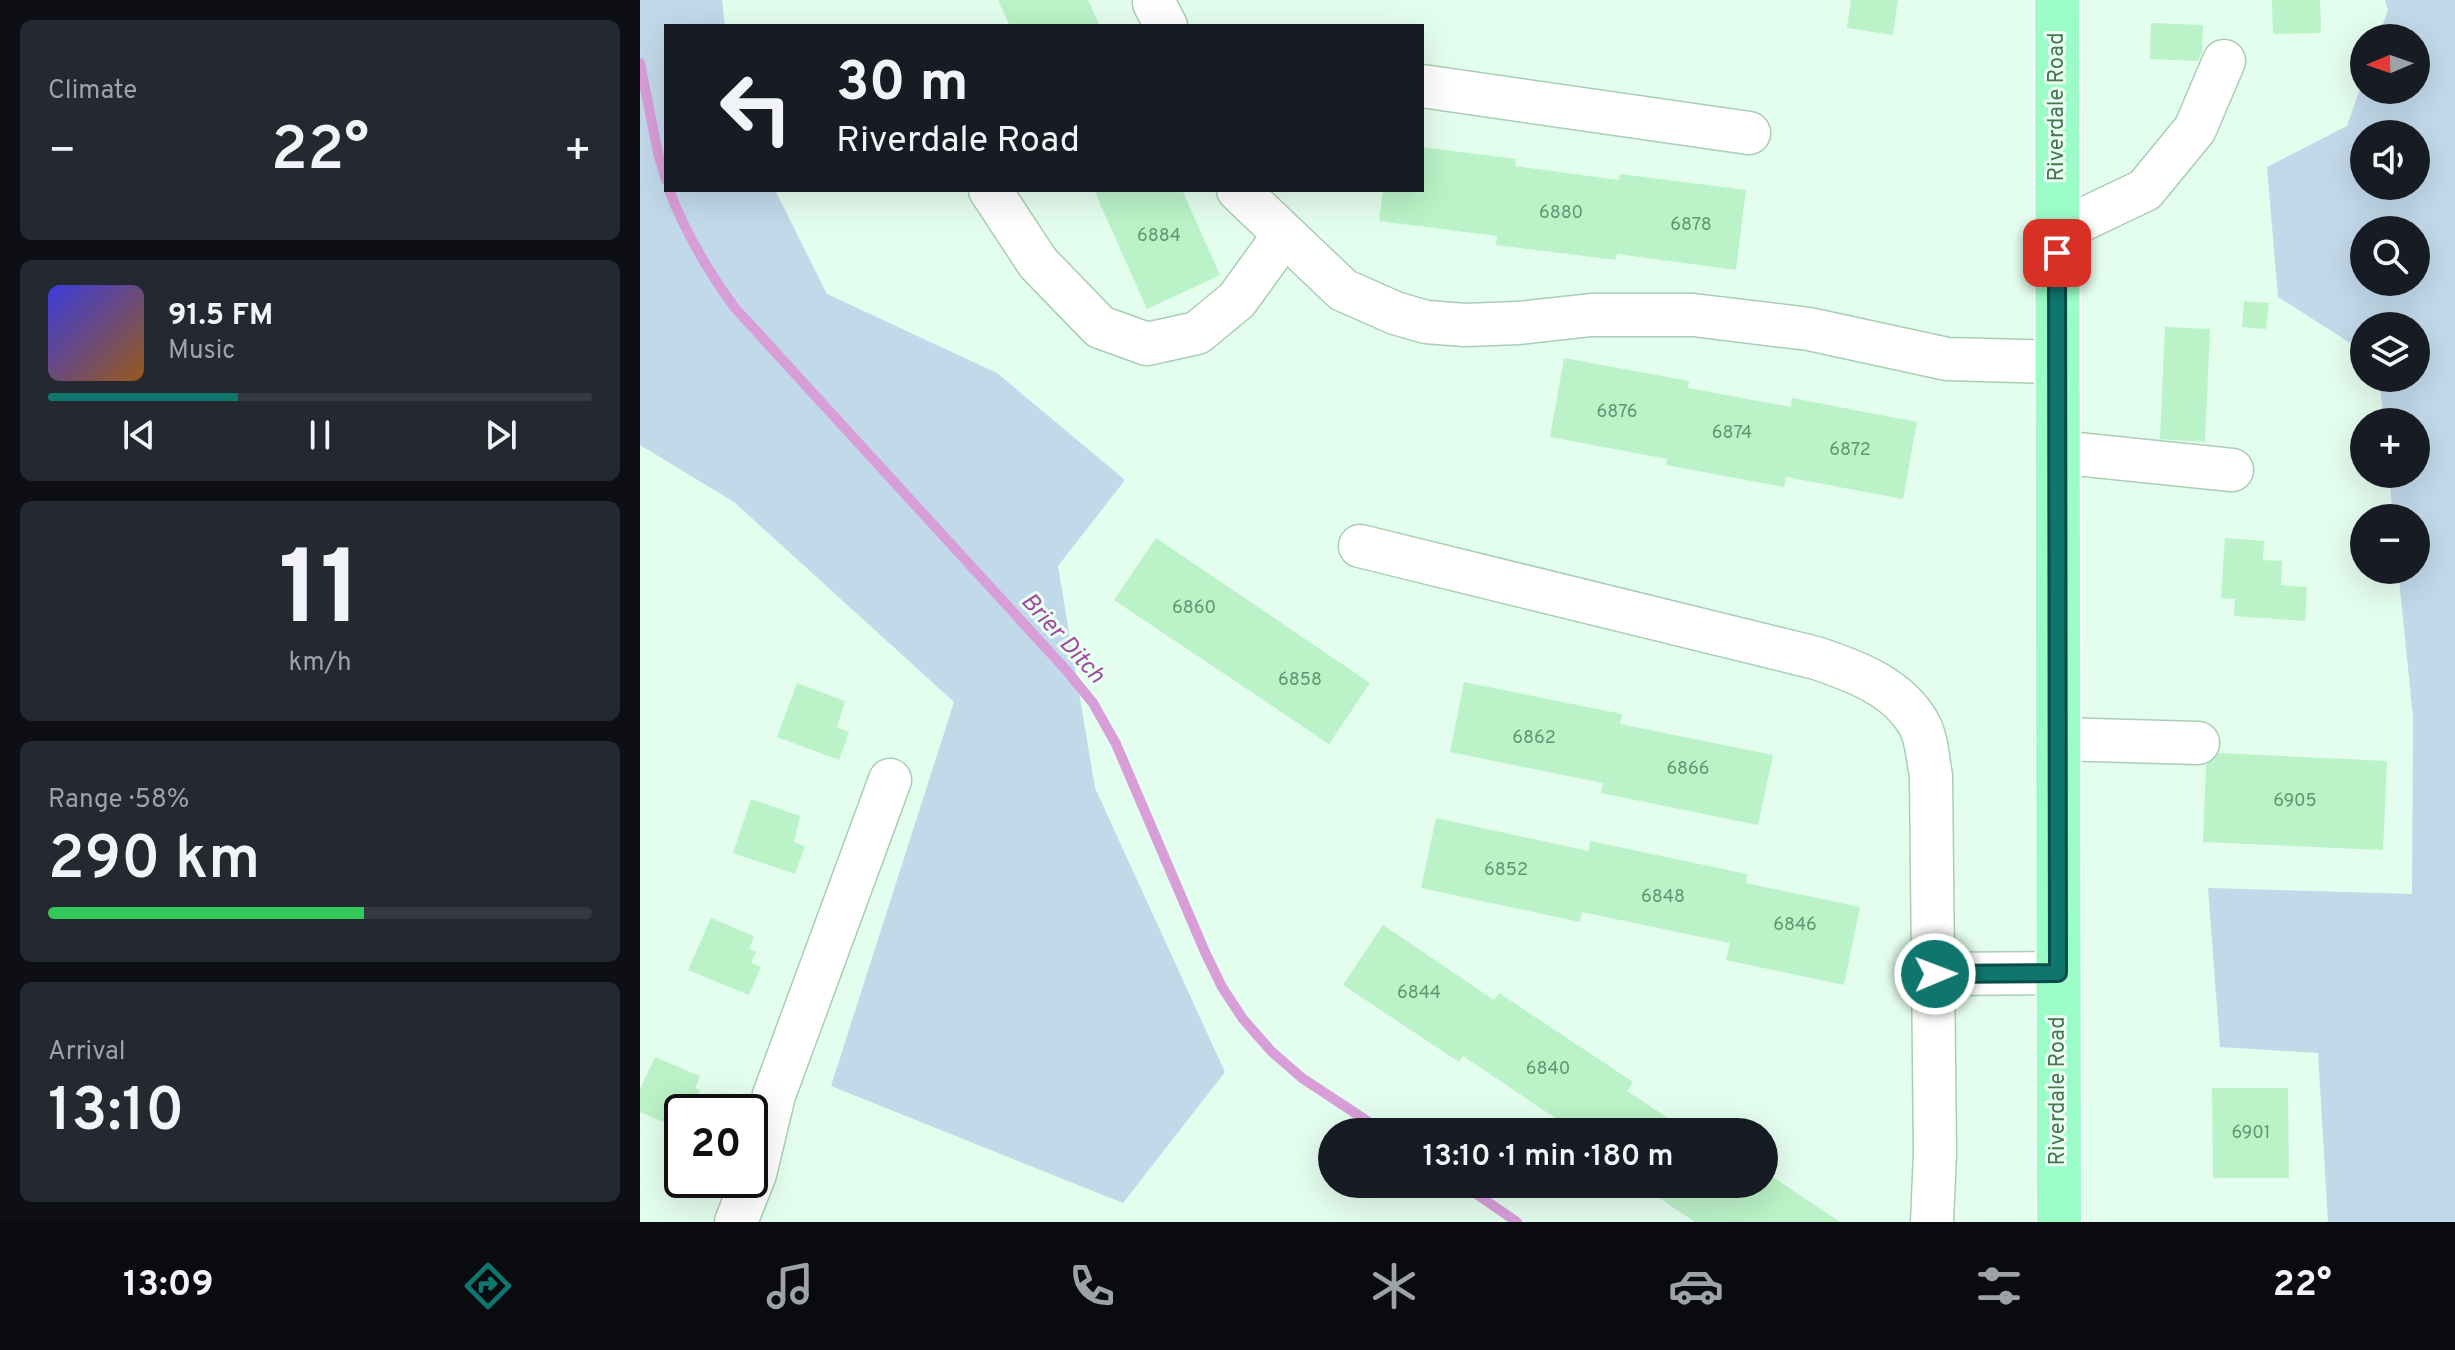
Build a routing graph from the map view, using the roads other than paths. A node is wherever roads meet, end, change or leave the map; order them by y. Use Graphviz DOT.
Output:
graph roads {
  1 [pos="2057,0"];
  2 [pos="2224,61"];
  3 [pos="1424,86"];
  4 [pos="1749,133"];
  5 [pos="991,192"];
  6 [pos="1240,192"];
  7 [pos="2057,226"];
  8 [pos="1284,235"];
  9 [pos="2057,362"];
  10 [pos="2057,452"];
  11 [pos="2232,470"];
  12 [pos="1360,546"];
  13 [pos="2057,739"];
  14 [pos="2198,743"];
  15 [pos="890,780"];
  16 [pos="2058,973"];
  17 [pos="1935,974"];
  18 [pos="736,1222"];
  19 [pos="1932,1222"];
  20 [pos="2059,1222"];
  1 -- 7 [label="main road, Riverdale Road"];
  2 -- 7 [label="street"];
  3 -- 4 [label="street"];
  5 -- 8 [label="street"];
  6 -- 8 [label="street"];
  7 -- 9 [label="main road, Riverdale Road"];
  8 -- 9 [label="street"];
  9 -- 10 [label="main road, Riverdale Road"];
  10 -- 11 [label="street"];
  10 -- 13 [label="main road, Riverdale Road"];
  12 -- 17 [label="street"];
  13 -- 14 [label="street"];
  13 -- 16 [label="main road, Riverdale Road"];
  15 -- 18 [label="street"];
  16 -- 17 [label="street"];
  16 -- 20 [label="main road, Riverdale Road"];
  17 -- 19 [label="street"];
}
